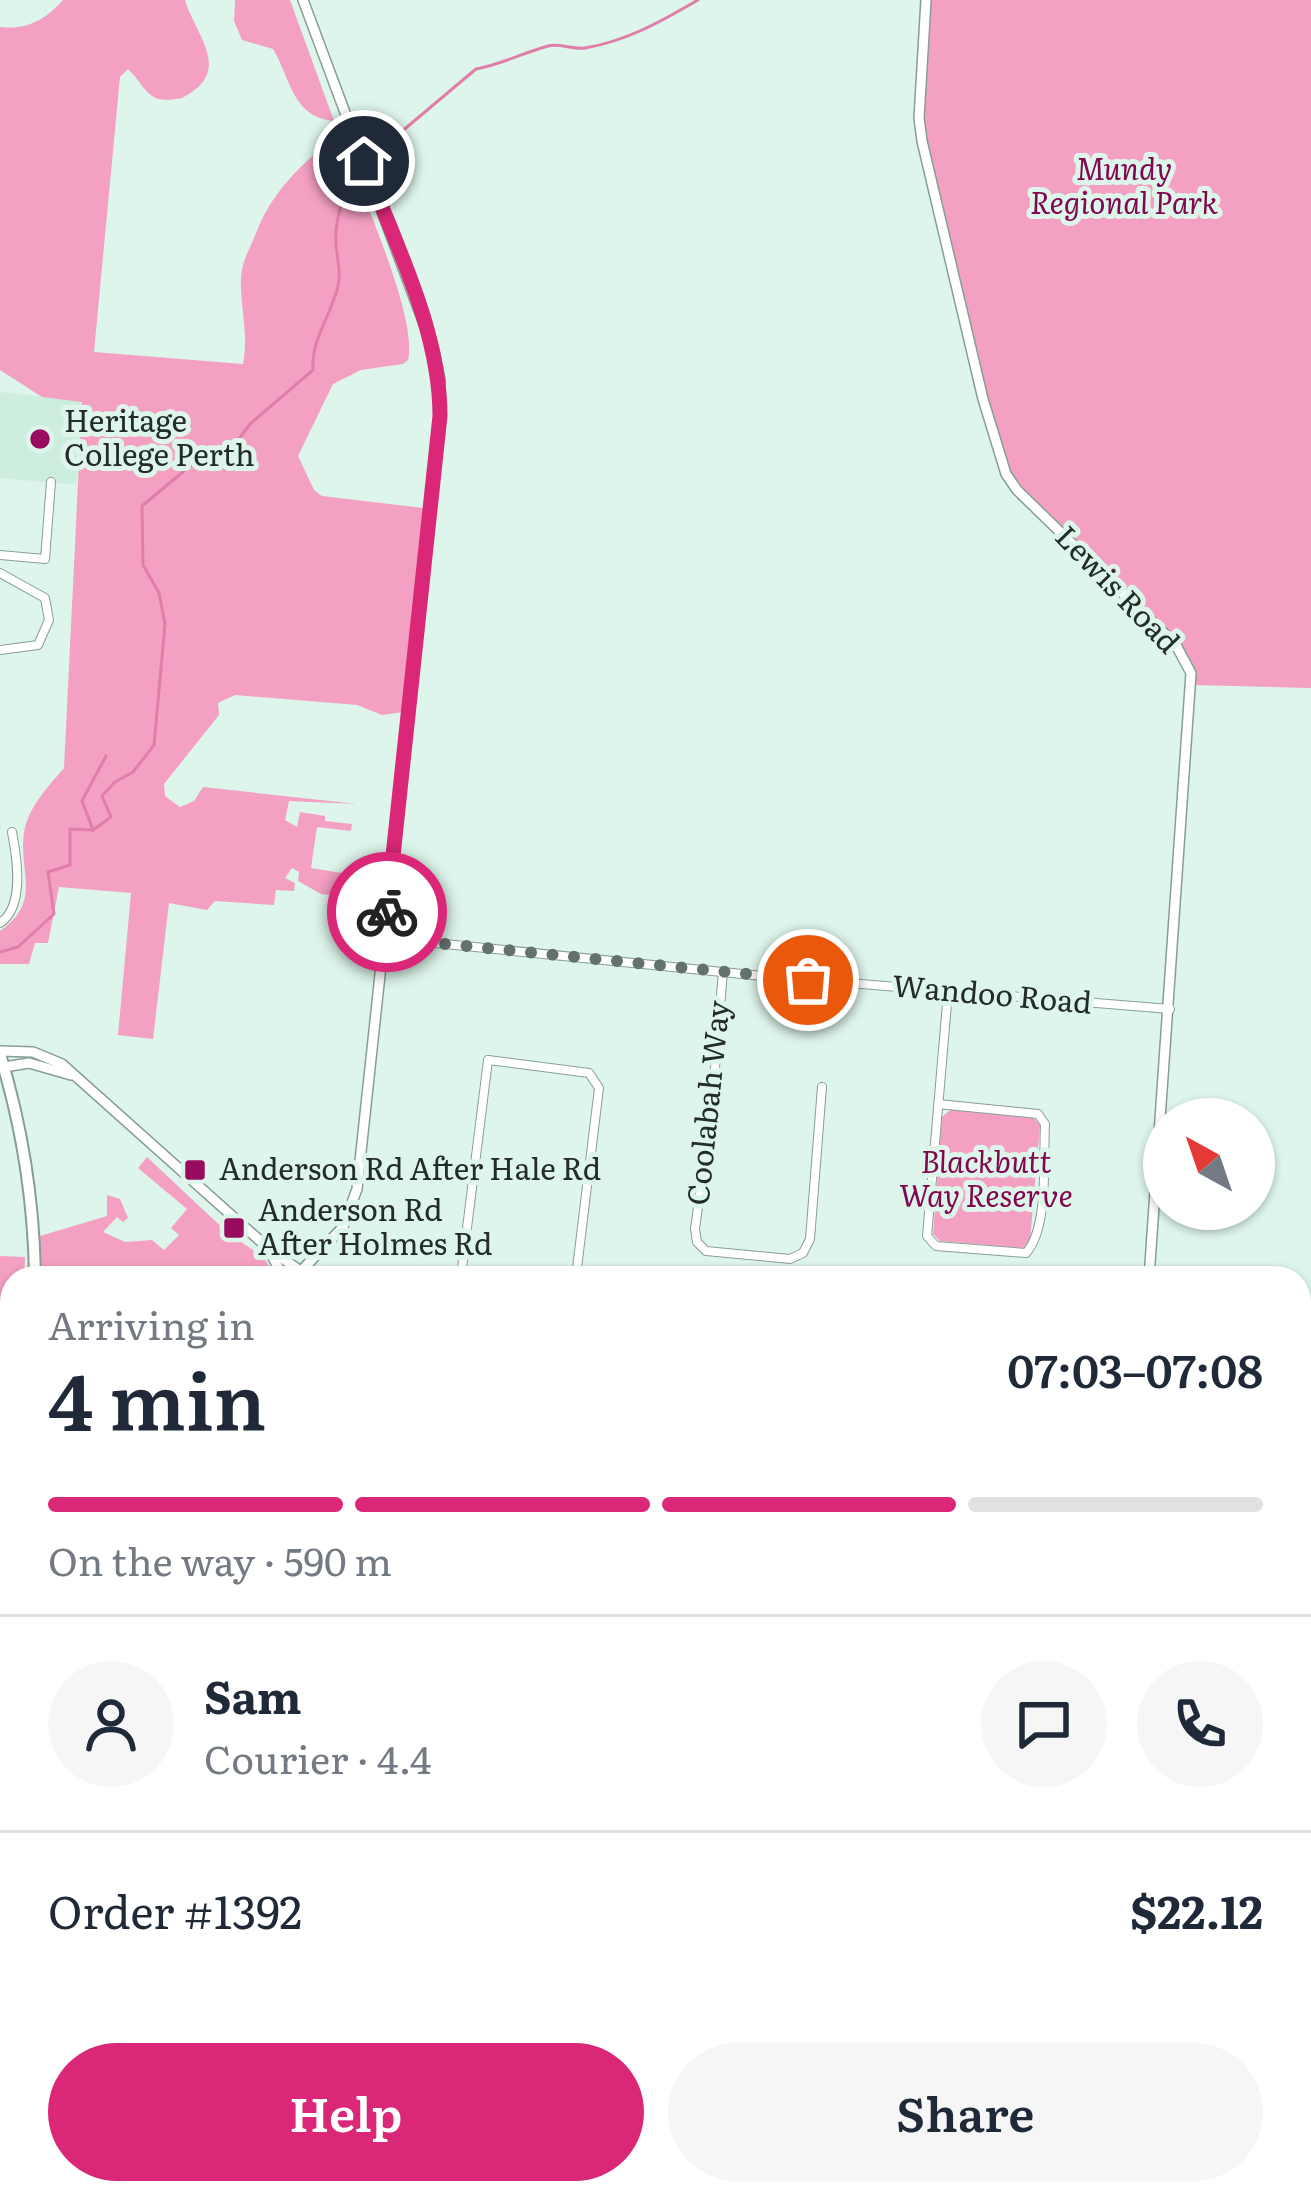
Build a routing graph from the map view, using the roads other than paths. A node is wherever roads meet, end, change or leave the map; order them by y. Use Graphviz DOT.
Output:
graph roads {
  1 [pos="303,0"];
  2 [pos="926,0"];
  3 [pos="51,482"];
  4 [pos="0,555"];
  5 [pos="0,573"];
  6 [pos="0,650"];
  7 [pos="12,832"];
  8 [pos="0,923"];
  9 [pos="385,938"];
  10 [pos="723,971"];
  11 [pos="948,992"];
  12 [pos="1170,1009"];
  13 [pos="1,1057"];
  14 [pos="822,1087"];
  15 [pos="938,1104"];
  16 [pos="267,1247"];
  17 [pos="34,1266"];
  18 [pos="278,1266"];
  19 [pos="295,1266"];
  20 [pos="311,1266"];
  21 [pos="462,1266"];
  22 [pos="578,1266"];
  23 [pos="1150,1266"];
  1 -- 9 [label="street"];
  2 -- 12 [label="street, Lewis Road"];
  3 -- 4 [label="street"];
  5 -- 6 [label="street"];
  7 -- 8 [label="street"];
  9 -- 10 [label="street, Wandoo Road"];
  9 -- 20 [label="street"];
  10 -- 11 [label="street, Wandoo Road"];
  10 -- 14 [label="street, Coolabah Way"];
  11 -- 12 [label="street, Wandoo Road"];
  11 -- 15 [label="street"];
  12 -- 23 [label="street, Lewis Road"];
  13 -- 16 [label="street"];
  13 -- 17 [label="main road"];
  15 -- 15 [label="street"];
  16 -- 18 [label="street"];
  16 -- 19 [label="street"];
  21 -- 22 [label="street"];
}
